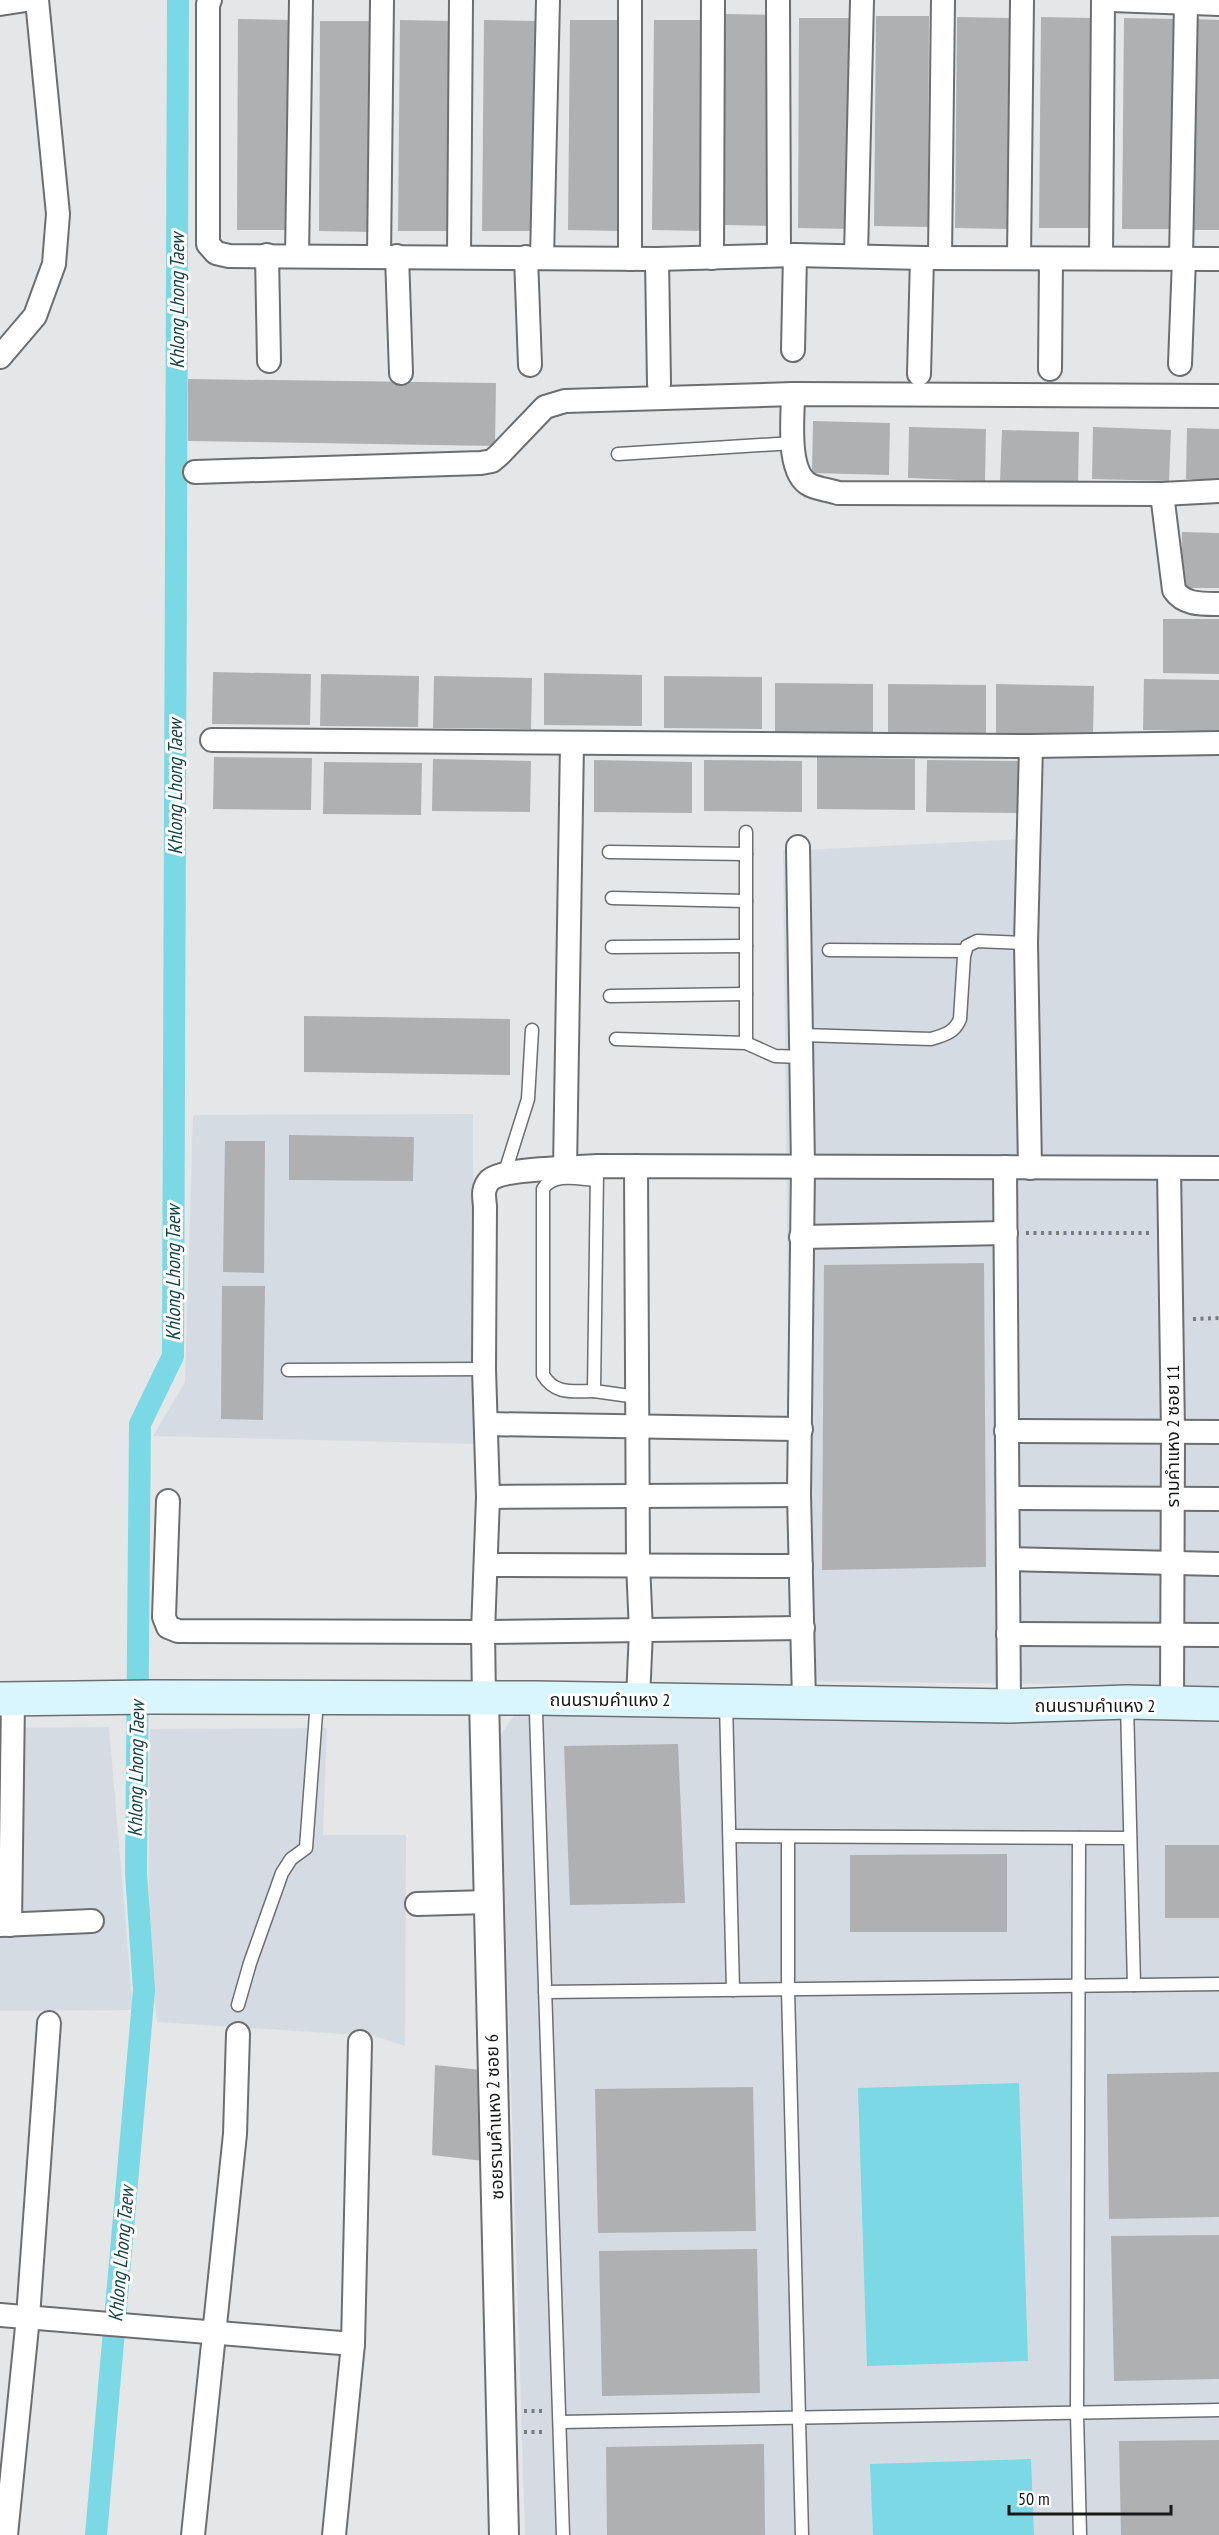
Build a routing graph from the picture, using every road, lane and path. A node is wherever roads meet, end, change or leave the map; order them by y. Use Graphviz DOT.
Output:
graph roads {
  1 [pos="26,0"];
  2 [pos="37,0"];
  3 [pos="210,0"];
  4 [pos="301,0"];
  5 [pos="382,0"];
  6 [pos="461,0"];
  7 [pos="548,0"];
  8 [pos="630,0"];
  9 [pos="713,0"];
  10 [pos="778,0"];
  11 [pos="862,0"];
  12 [pos="943,0"];
  13 [pos="1022,0"];
  14 [pos="1103,0"];
  15 [pos="1111,0"];
  16 [pos="1186,3"];
  17 [pos="0,4"];
  18 [pos="1219,4"];
  19 [pos="267,255"];
  20 [pos="787,255"];
  21 [pos="856,255"];
  22 [pos="297,256"];
  23 [pos="388,256"];
  24 [pos="459,257"];
  25 [pos="534,258"];
  26 [pos="712,258"];
  27 [pos="931,258"];
  28 [pos="1019,258"];
  29 [pos="1052,258"];
  30 [pos="1101,258"];
  31 [pos="1183,258"];
  32 [pos="630,259"];
  33 [pos="657,259"];
  34 [pos="1219,259"];
  35 [pos="793,350"];
  36 [pos="0,357"];
  37 [pos="269,361"];
  38 [pos="1180,364"];
  39 [pos="530,365"];
  40 [pos="1050,369"];
  41 [pos="401,373"];
  42 [pos="919,374"];
  43 [pos="660,384"];
  44 [pos="793,394"];
  45 [pos="1219,396"];
  46 [pos="793,443"];
  47 [pos="618,454"];
  48 [pos="195,472"];
  49 [pos="1219,491"];
  50 [pos="1162,494"];
  51 [pos="1219,604"];
  52 [pos="212,740"];
  53 [pos="572,743"];
  54 [pos="1219,743"];
  55 [pos="1031,746"];
  56 [pos="746,832"];
  57 [pos="798,847"];
  58 [pos="609,852"];
  59 [pos="746,854"];
  60 [pos="612,898"];
  61 [pos="746,901"];
  62 [pos="1026,943"];
  63 [pos="746,946"];
  64 [pos="612,947"];
  65 [pos="829,950"];
  66 [pos="965,951"];
  67 [pos="746,994"];
  68 [pos="610,996"];
  69 [pos="532,1030"];
  70 [pos="802,1035"];
  71 [pos="616,1039"];
  72 [pos="747,1043"];
  73 [pos="801,1057"];
  74 [pos="636,1166"];
  75 [pos="802,1167"];
  76 [pos="1005,1167"];
  77 [pos="1030,1167"];
  78 [pos="1169,1168"];
  79 [pos="1219,1168"];
  80 [pos="565,1169"];
  81 [pos="505,1172"];
  82 [pos="597,1173"];
  83 [pos="1005,1233"];
  84 [pos="1170,1233"];
  85 [pos="801,1237"];
  86 [pos="484,1369"];
  87 [pos="288,1370"];
  88 [pos="594,1391"];
  89 [pos="637,1397"];
  90 [pos="486,1424"];
  91 [pos="637,1426"];
  92 [pos="801,1429"];
  93 [pos="1006,1431"];
  94 [pos="1219,1432"];
  95 [pos="1173,1433"];
  96 [pos="799,1495"];
  97 [pos="488,1497"];
  98 [pos="639,1498"];
  99 [pos="1008,1498"];
  100 [pos="1219,1499"];
  101 [pos="1173,1500"];
  102 [pos="168,1501"];
  103 [pos="1008,1559"];
  104 [pos="1172,1563"];
  105 [pos="638,1564"];
  106 [pos="1219,1564"];
  107 [pos="487,1565"];
  108 [pos="801,1566"];
  109 [pos="803,1628"];
  110 [pos="641,1631"];
  111 [pos="483,1632"];
  112 [pos="1008,1634"];
  113 [pos="1173,1634"];
  114 [pos="1219,1635"];
  115 [pos="7,1699"];
  116 [pos="317,1699"];
  117 [pos="484,1699"];
  118 [pos="638,1699"];
  119 [pos="725,1700"];
  120 [pos="804,1702"];
  121 [pos="1127,1702"];
  122 [pos="1219,1704"];
  123 [pos="1172,1705"];
  124 [pos="536,1706"];
  125 [pos="1009,1706"];
  126 [pos="730,1836"];
  127 [pos="788,1837"];
  128 [pos="1079,1838"];
  129 [pos="1130,1838"];
  130 [pos="488,1902"];
  131 [pos="417,1904"];
  132 [pos="92,1921"];
  133 [pos="5,1925"];
  134 [pos="1219,1984"];
  135 [pos="1134,1985"];
  136 [pos="1080,1986"];
  137 [pos="788,1989"];
  138 [pos="734,1990"];
  139 [pos="545,1992"];
  140 [pos="238,2005"];
  141 [pos="49,2024"];
  142 [pos="238,2034"];
  143 [pos="360,2043"];
  144 [pos="0,2316"];
  145 [pos="28,2317"];
  146 [pos="213,2334"];
  147 [pos="353,2344"];
  148 [pos="1219,2410"];
  149 [pos="1077,2414"];
  150 [pos="798,2418"];
  151 [pos="502,2421"];
  152 [pos="560,2422"];
  153 [pos="6,2535"];
  154 [pos="193,2535"];
  155 [pos="334,2535"];
  156 [pos="504,2535"];
  157 [pos="563,2535"];
  158 [pos="802,2535"];
  159 [pos="1080,2535"];
  1 -- 17 [label="street"];
  2 -- 36 [label="street"];
  3 -- 19 [label="street"];
  4 -- 22 [label="street"];
  5 -- 23 [label="street"];
  6 -- 24 [label="street"];
  7 -- 25 [label="street"];
  8 -- 32 [label="street"];
  9 -- 26 [label="street"];
  10 -- 20 [label="street"];
  11 -- 21 [label="street"];
  12 -- 27 [label="street"];
  13 -- 28 [label="street"];
  14 -- 30 [label="street"];
  15 -- 16 [label="street"];
  16 -- 18 [label="street"];
  16 -- 31 [label="street"];
  19 -- 22 [label="street"];
  19 -- 37 [label="street"];
  20 -- 21 [label="street"];
  20 -- 26 [label="street"];
  20 -- 35 [label="street"];
  21 -- 27 [label="street"];
  22 -- 23 [label="street"];
  23 -- 24 [label="street"];
  23 -- 41 [label="street"];
  24 -- 25 [label="street"];
  25 -- 32 [label="street"];
  25 -- 39 [label="street"];
  26 -- 33 [label="street"];
  27 -- 28 [label="street"];
  27 -- 42 [label="street"];
  28 -- 29 [label="street"];
  29 -- 30 [label="street"];
  29 -- 40 [label="street"];
  30 -- 31 [label="street"];
  31 -- 34 [label="street"];
  31 -- 38 [label="street"];
  32 -- 33 [label="street"];
  33 -- 43 [label="street"];
  44 -- 45 [label="street"];
  44 -- 46 [label="street"];
  44 -- 48 [label="street"];
  46 -- 47 [label="lane"];
  46 -- 50 [label="street"];
  49 -- 50 [label="street"];
  50 -- 51 [label="street"];
  52 -- 53 [label="street"];
  53 -- 55 [label="street"];
  53 -- 80 [label="street"];
  54 -- 55 [label="street"];
  55 -- 62 [label="street"];
  56 -- 59 [label="lane"];
  57 -- 70 [label="street"];
  58 -- 59 [label="lane"];
  59 -- 61 [label="lane"];
  60 -- 61 [label="lane"];
  61 -- 63 [label="lane"];
  62 -- 66 [label="lane"];
  62 -- 77 [label="street"];
  63 -- 64 [label="lane"];
  63 -- 67 [label="lane"];
  65 -- 66 [label="lane"];
  66 -- 70 [label="lane"];
  67 -- 68 [label="lane"];
  67 -- 72 [label="lane"];
  69 -- 81 [label="lane"];
  70 -- 73 [label="street"];
  71 -- 72 [label="lane"];
  72 -- 73 [label="lane"];
  73 -- 75 [label="street"];
  74 -- 75 [label="street"];
  74 -- 82 [label="street"];
  74 -- 89 [label="street"];
  75 -- 76 [label="street"];
  75 -- 85 [label="street"];
  76 -- 77 [label="street"];
  76 -- 83 [label="street"];
  77 -- 78 [label="street"];
  78 -- 79 [label="street"];
  78 -- 84 [label="street, รามคำแหง 2 ซอย 11"];
  80 -- 81 [label="street"];
  80 -- 82 [label="street"];
  81 -- 86 [label="street"];
  82 -- 88 [label="lane"];
  82 -- 88 [label="lane"];
  83 -- 84 [label="path"];
  83 -- 85 [label="street"];
  83 -- 93 [label="street"];
  84 -- 95 [label="street, รามคำแหง 2 ซอย 11"];
  85 -- 92 [label="street"];
  86 -- 87 [label="lane"];
  86 -- 90 [label="street"];
  88 -- 89 [label="lane"];
  89 -- 91 [label="street"];
  90 -- 91 [label="street"];
  90 -- 97 [label="street"];
  91 -- 92 [label="street"];
  91 -- 98 [label="street"];
  92 -- 96 [label="street"];
  93 -- 95 [label="street"];
  93 -- 99 [label="street"];
  94 -- 95 [label="street"];
  95 -- 101 [label="street, รามคำแหง 2 ซอย 11"];
  96 -- 98 [label="street"];
  96 -- 108 [label="street"];
  97 -- 98 [label="street"];
  97 -- 107 [label="street"];
  98 -- 105 [label="street"];
  99 -- 101 [label="street"];
  99 -- 103 [label="street"];
  100 -- 101 [label="street"];
  101 -- 104 [label="street, รามคำแหง 2 ซอย 11"];
  102 -- 111 [label="street"];
  103 -- 104 [label="street"];
  103 -- 112 [label="street"];
  104 -- 106 [label="street"];
  104 -- 113 [label="street, รามคำแหง 2 ซอย 11"];
  105 -- 107 [label="street"];
  105 -- 108 [label="street"];
  105 -- 110 [label="street"];
  107 -- 111 [label="street"];
  108 -- 109 [label="street"];
  109 -- 110 [label="street"];
  109 -- 120 [label="street"];
  110 -- 111 [label="street"];
  110 -- 118 [label="street"];
  111 -- 117 [label="street"];
  112 -- 113 [label="street"];
  112 -- 125 [label="street"];
  113 -- 114 [label="street"];
  113 -- 123 [label="street, รามคำแหง 2 ซอย 11"];
  115 -- 116 [label="main road, ถนนรามคำแหง 2"];
  115 -- 133 [label="street"];
  116 -- 117 [label="main road, ถนนรามคำแหง 2"];
  116 -- 140 [label="lane"];
  117 -- 124 [label="main road, ถนนรามคำแหง 2"];
  117 -- 130 [label="street, ซอยรามคำแหง 2 ซอย 6"];
  118 -- 119 [label="main road, ถนนรามคำแหง 2"];
  118 -- 124 [label="main road, ถนนรามคำแหง 2"];
  119 -- 120 [label="main road, ถนนรามคำแหง 2"];
  119 -- 126 [label="lane"];
  120 -- 125 [label="main road, ถนนรามคำแหง 2"];
  121 -- 123 [label="main road, ถนนรามคำแหง 2"];
  121 -- 125 [label="main road, ถนนรามคำแหง 2"];
  121 -- 129 [label="lane"];
  122 -- 123 [label="main road, ถนนรามคำแหง 2"];
  124 -- 139 [label="lane"];
  126 -- 127 [label="lane"];
  126 -- 138 [label="lane"];
  127 -- 128 [label="lane"];
  127 -- 137 [label="lane"];
  128 -- 129 [label="lane"];
  128 -- 136 [label="lane"];
  129 -- 135 [label="lane"];
  130 -- 131 [label="street"];
  130 -- 151 [label="street, ซอยรามคำแหง 2 ซอย 6"];
  132 -- 133 [label="street"];
  134 -- 135 [label="lane"];
  135 -- 136 [label="lane"];
  136 -- 137 [label="lane"];
  136 -- 149 [label="lane"];
  137 -- 138 [label="lane"];
  137 -- 150 [label="lane"];
  138 -- 139 [label="lane"];
  139 -- 152 [label="lane"];
  141 -- 145 [label="street"];
  142 -- 146 [label="street"];
  143 -- 147 [label="street"];
  144 -- 145 [label="street"];
  145 -- 146 [label="street"];
  145 -- 153 [label="street"];
  146 -- 147 [label="street"];
  146 -- 154 [label="street"];
  147 -- 155 [label="street"];
  148 -- 149 [label="lane"];
  149 -- 150 [label="lane"];
  149 -- 159 [label="lane"];
  150 -- 152 [label="lane"];
  150 -- 158 [label="lane"];
  151 -- 152 [label="path"];
  151 -- 152 [label="path"];
  151 -- 156 [label="street, ซอยรามคำแหง 2 ซอย 6"];
  152 -- 157 [label="lane"];
}
